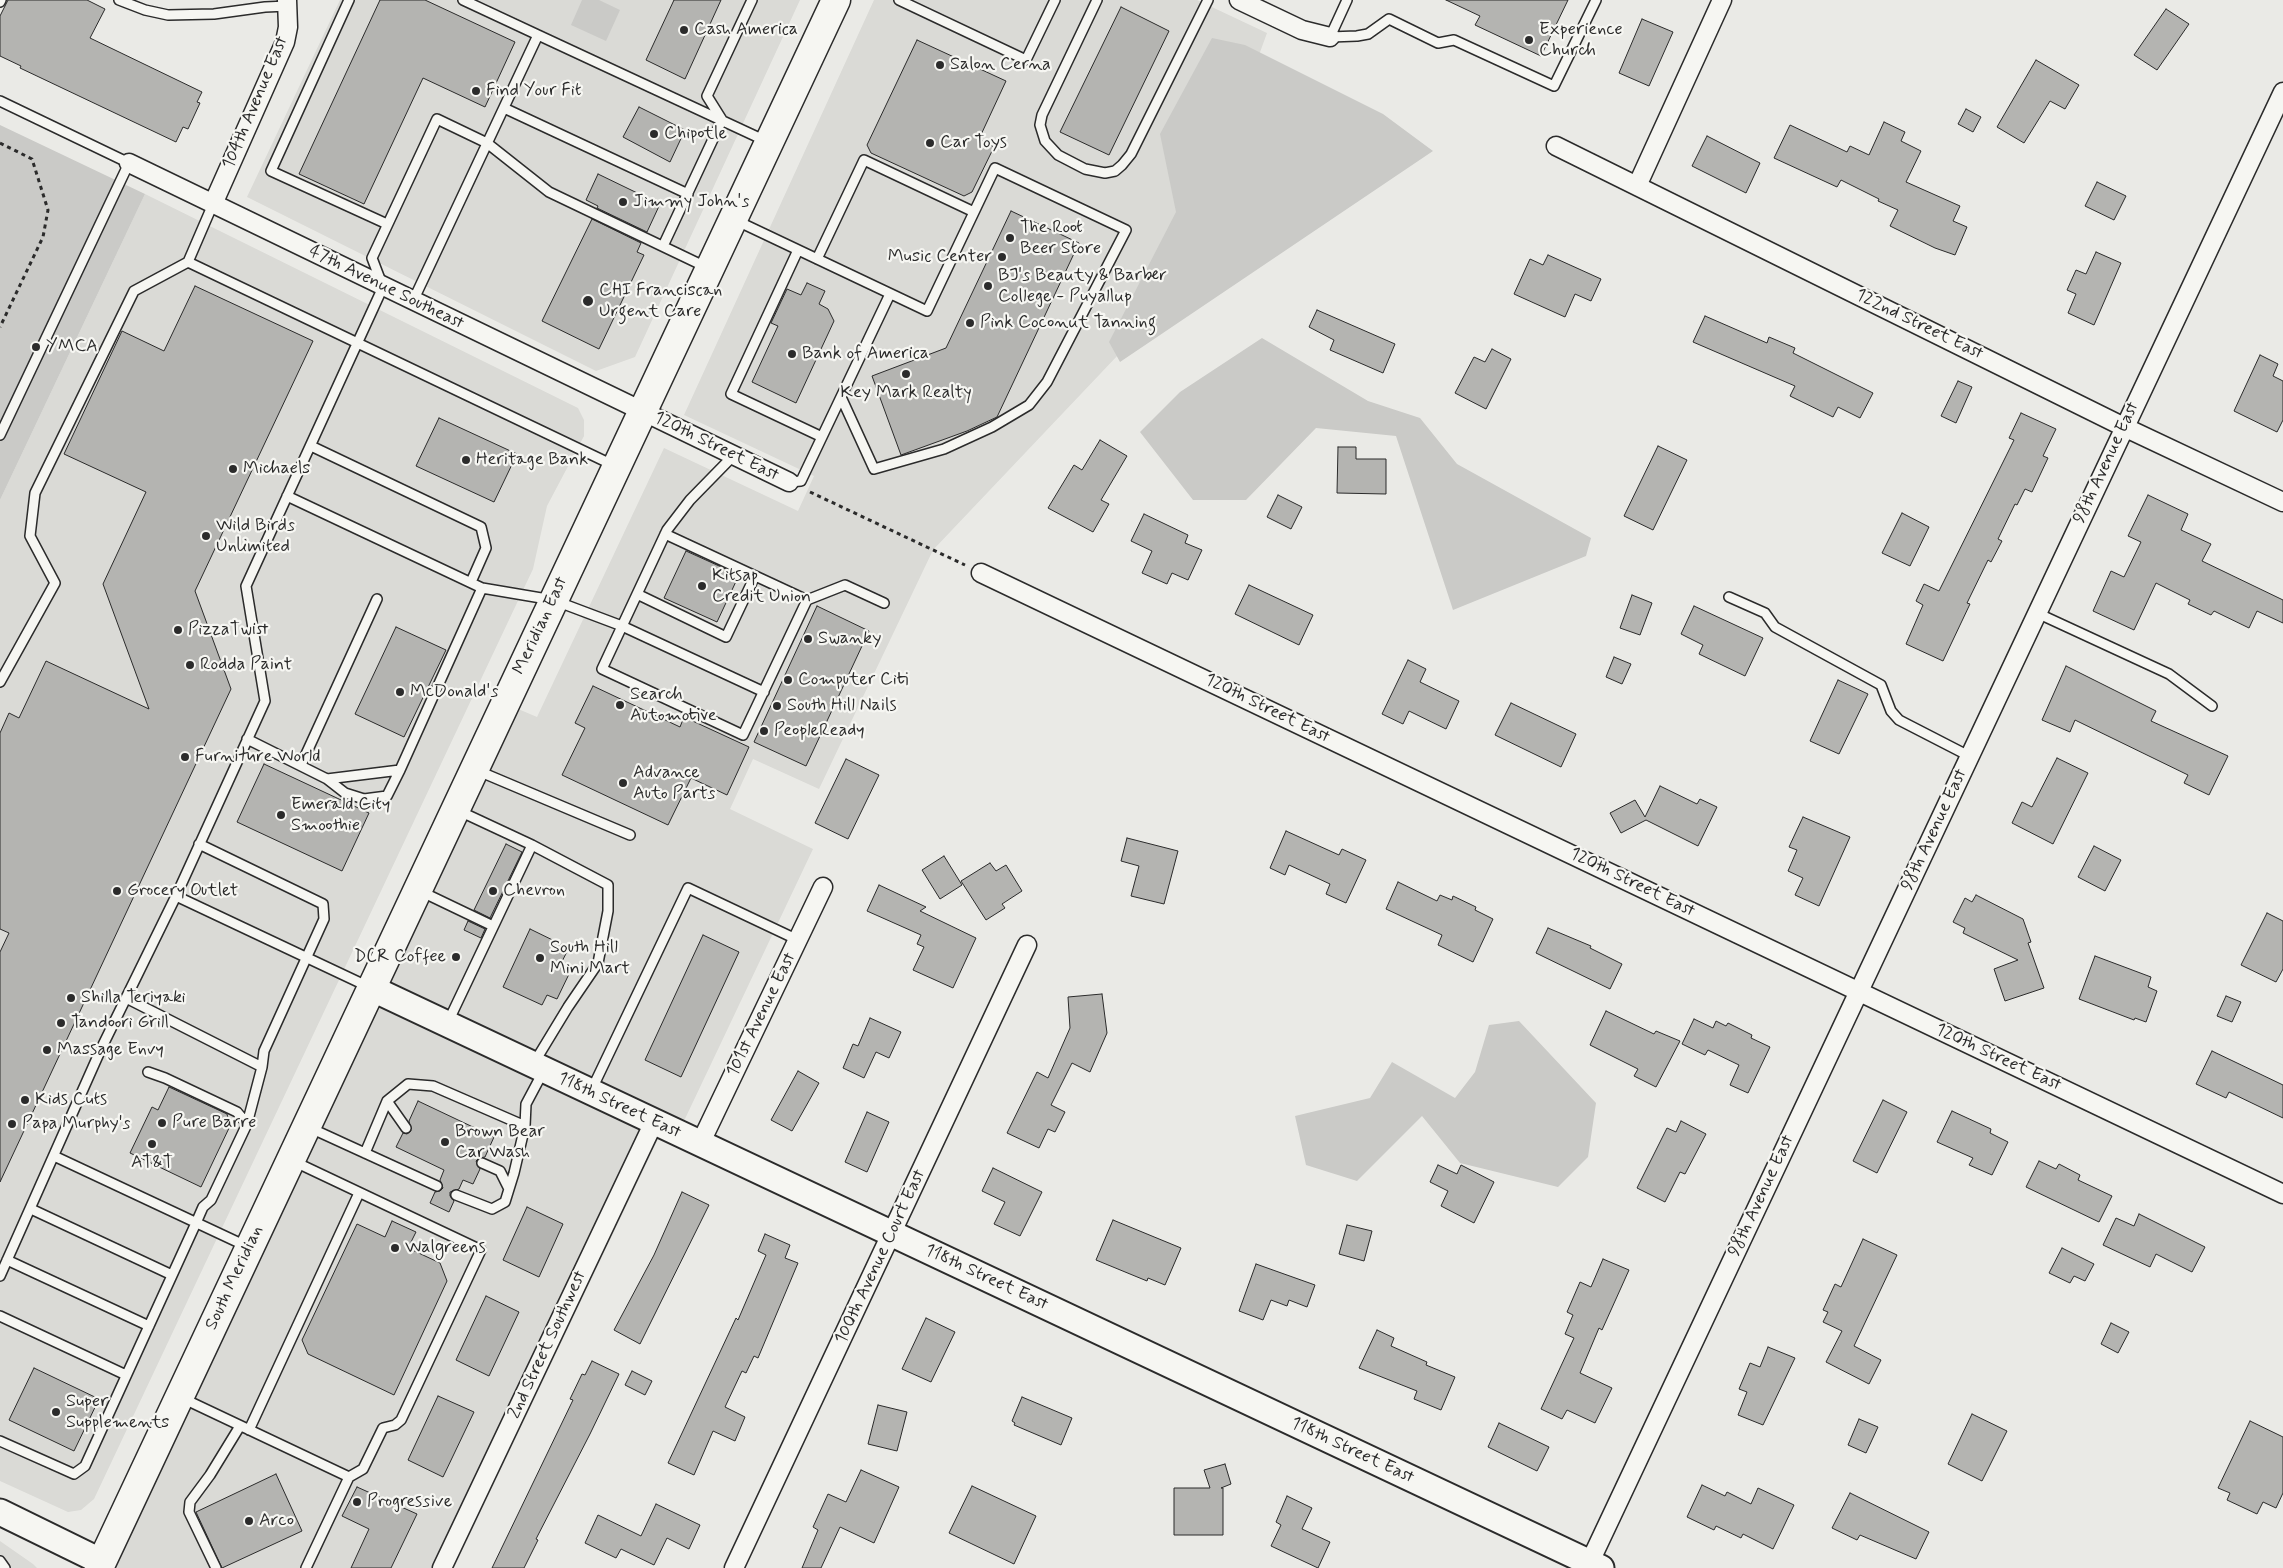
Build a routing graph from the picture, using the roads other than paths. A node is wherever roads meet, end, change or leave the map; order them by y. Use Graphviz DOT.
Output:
graph roads {
  1 [pos="119,0"];
  2 [pos="349,0"];
  3 [pos="463,0"];
  4 [pos="752,0"];
  5 [pos="836,0"];
  6 [pos="899,0"];
  7 [pos="1054,0"];
  8 [pos="1097,0"];
  9 [pos="1208,0"];
  10 [pos="1239,0"];
  11 [pos="1347,0"];
  12 [pos="1596,0"];
  13 [pos="1722,0"];
  14 [pos="287,3"];
  15 [pos="538,35"];
  16 [pos="1330,36"];
  17 [pos="2283,92"];
  18 [pos="0,101"];
  19 [pos="504,108"];
  20 [pos="722,120"];
  21 [pos="769,142"];
  22 [pos="487,143"];
  23 [pos="1556,146"];
  24 [pos="129,163"];
  25 [pos="1637,186"];
  26 [pos="688,194"];
  27 [pos="213,204"];
  28 [pos="974,212"];
  29 [pos="733,219"];
  30 [pos="387,224"];
  31 [pos="663,246"];
  32 [pos="798,250"];
  33 [pos="817,259"];
  34 [pos="188,262"];
  35 [pos="705,280"];
  36 [pos="384,287"];
  37 [pos="890,294"];
  38 [pos="412,300"];
  39 [pos="358,343"];
  40 [pos="841,397"];
  41 [pos="642,412"];
  42 [pos="2124,427"];
  43 [pos="0,435"];
  44 [pos="822,437"];
  45 [pos="311,446"];
  46 [pos="734,455"];
  47 [pos="616,466"];
  48 [pos="789,482"];
  49 [pos="288,496"];
  50 [pos="2283,502"];
  51 [pos="665,534"];
  52 [pos="981,573"];
  53 [pos="755,576"];
  54 [pos="470,582"];
  55 [pos="482,588"];
  56 [pos="637,594"];
  57 [pos="1729,597"];
  58 [pos="377,599"];
  59 [pos="553,600"];
  60 [pos="807,600"];
  61 [pos="884,603"];
  62 [pos="2037,613"];
  63 [pos="622,626"];
  64 [pos="0,682"];
  65 [pos="764,692"];
  66 [pos="2212,706"];
  67 [pos="247,739"];
  68 [pos="1969,756"];
  69 [pos="301,765"];
  70 [pos="474,768"];
  71 [pos="400,770"];
  72 [pos="328,779"];
  73 [pos="455,809"];
  74 [pos="630,835"];
  75 [pos="200,844"];
  76 [pos="532,845"];
  77 [pos="823,887"];
  78 [pos="417,890"];
  79 [pos="176,896"];
  80 [pos="493,926"];
  81 [pos="798,940"];
  82 [pos="1027,945"];
  83 [pos="307,957"];
  84 [pos="372,988"];
  85 [pos="1858,992"];
  86 [pos="126,998"];
  87 [pos="446,1024"];
  88 [pos="262,1067"];
  89 [pos="538,1068"];
  90 [pos="148,1072"];
  91 [pos="590,1092"];
  92 [pos="387,1101"];
  93 [pos="654,1122"];
  94 [pos="246,1124"];
  95 [pos="306,1126"];
  96 [pos="525,1126"];
  97 [pos="406,1128"];
  98 [pos="700,1144"];
  99 [pos="365,1153"];
  100 [pos="54,1156"];
  101 [pos="290,1159"];
  102 [pos="482,1163"];
  103 [pos="437,1186"];
  104 [pos="509,1189"];
  105 [pos="359,1193"];
  106 [pos="2283,1194"];
  107 [pos="456,1195"];
  108 [pos="31,1209"];
  109 [pos="196,1223"];
  110 [pos="892,1234"];
  111 [pos="249,1247"];
  112 [pos="7,1260"];
  113 [pos="172,1275"];
  114 [pos="0,1276"];
  115 [pos="0,1316"];
  116 [pos="149,1326"];
  117 [pos="126,1375"];
  118 [pos="179,1397"];
  119 [pos="240,1426"];
  120 [pos="249,1430"];
  121 [pos="0,1441"];
  122 [pos="349,1478"];
  123 [pos="0,1512"];
  124 [pos="0,1562"];
  125 [pos="106,1566"];
  126 [pos="1592,1566"];
  127 [pos="5,1568"];
  128 [pos="216,1568"];
  129 [pos="306,1568"];
  130 [pos="442,1568"];
  131 [pos="734,1568"];
  1 -- 14 [label="lane"];
  2 -- 30 [label="lane"];
  3 -- 15 [label="lane"];
  4 -- 20 [label="lane"];
  5 -- 21 [label="main road, Meridian East"];
  6 -- 7 [label="lane"];
  8 -- 9 [label="lane"];
  10 -- 16 [label="street"];
  11 -- 16 [label="lane"];
  12 -- 16 [label="lane"];
  13 -- 25 [label="street"];
  14 -- 27 [label="street, 104th Avenue East"];
  15 -- 19 [label="lane"];
  15 -- 20 [label="lane"];
  17 -- 42 [label="street, 98th Avenue East"];
  18 -- 24 [label="lane"];
  19 -- 22 [label="lane"];
  19 -- 26 [label="lane"];
  20 -- 21 [label="lane"];
  20 -- 26 [label="lane"];
  21 -- 29 [label="main road, Meridian East"];
  22 -- 30 [label="lane"];
  22 -- 31 [label="lane"];
  22 -- 38 [label="lane"];
  23 -- 25 [label="street, 122nd Street East"];
  24 -- 27 [label="street, 47th Avenue Southeast"];
  24 -- 43 [label="lane"];
  25 -- 42 [label="street, 122nd Street East"];
  26 -- 31 [label="lane"];
  27 -- 34 [label="lane"];
  27 -- 36 [label="street, 47th Avenue Southeast"];
  28 -- 33 [label="lane"];
  28 -- 37 [label="lane"];
  28 -- 40 [label="lane"];
  29 -- 32 [label="lane"];
  29 -- 35 [label="main road, Meridian East"];
  30 -- 36 [label="lane"];
  31 -- 35 [label="lane"];
  32 -- 33 [label="lane"];
  32 -- 44 [label="lane"];
  33 -- 37 [label="lane"];
  34 -- 39 [label="lane"];
  34 -- 64 [label="lane"];
  35 -- 41 [label="main road, Meridian East"];
  36 -- 38 [label="street, 47th Avenue Southeast"];
  36 -- 39 [label="lane"];
  37 -- 40 [label="lane"];
  38 -- 41 [label="street, 47th Avenue Southeast"];
  39 -- 45 [label="lane"];
  39 -- 47 [label="lane"];
  40 -- 44 [label="lane"];
  41 -- 46 [label="street, 120th Street East"];
  41 -- 47 [label="main road, Meridian East"];
  42 -- 50 [label="street, 122nd Street East"];
  42 -- 62 [label="street, 98th Avenue East"];
  44 -- 48 [label="lane"];
  45 -- 49 [label="lane"];
  45 -- 54 [label="lane"];
  46 -- 48 [label="street, 120th Street East"];
  46 -- 51 [label="lane"];
  47 -- 59 [label="main road, Meridian East"];
  49 -- 54 [label="lane"];
  49 -- 67 [label="lane"];
  51 -- 53 [label="lane"];
  51 -- 56 [label="lane"];
  52 -- 85 [label="street, 120th Street East"];
  53 -- 56 [label="lane"];
  53 -- 60 [label="lane"];
  54 -- 55 [label="lane"];
  55 -- 59 [label="lane"];
  55 -- 71 [label="lane"];
  56 -- 63 [label="lane"];
  57 -- 68 [label="lane"];
  58 -- 69 [label="lane"];
  59 -- 63 [label="lane"];
  59 -- 70 [label="main road, Meridian East"];
  60 -- 61 [label="lane"];
  60 -- 65 [label="lane"];
  62 -- 66 [label="lane"];
  62 -- 68 [label="street, 98th Avenue East"];
  63 -- 65 [label="lane"];
  63 -- 65 [label="lane"];
  67 -- 69 [label="lane"];
  67 -- 75 [label="lane"];
  68 -- 85 [label="street, 98th Avenue East"];
  69 -- 72 [label="lane"];
  70 -- 73 [label="main road, Meridian East"];
  70 -- 74 [label="lane"];
  71 -- 72 [label="lane"];
  71 -- 72 [label="lane"];
  73 -- 76 [label="lane"];
  73 -- 78 [label="main road, Meridian East"];
  75 -- 79 [label="lane"];
  75 -- 83 [label="lane"];
  76 -- 80 [label="lane"];
  76 -- 89 [label="lane"];
  77 -- 81 [label="street, 101st Avenue East"];
  78 -- 80 [label="lane"];
  78 -- 84 [label="main road, Meridian East"];
  79 -- 83 [label="lane"];
  79 -- 86 [label="lane"];
  80 -- 87 [label="lane"];
  81 -- 91 [label="lane"];
  81 -- 98 [label="street, 101st Avenue East"];
  82 -- 110 [label="street, 100th Avenue Court East"];
  83 -- 84 [label="lane"];
  83 -- 88 [label="lane"];
  84 -- 87 [label="street, 118th Street East"];
  84 -- 95 [label="main road, South Meridian"];
  85 -- 106 [label="street, 120th Street East"];
  85 -- 126 [label="street, 98th Avenue East"];
  86 -- 88 [label="lane"];
  86 -- 100 [label="lane"];
  87 -- 89 [label="street, 118th Street East"];
  88 -- 94 [label="lane"];
  89 -- 91 [label="street, 118th Street East"];
  89 -- 96 [label="lane"];
  90 -- 94 [label="lane"];
  91 -- 93 [label="street, 118th Street East"];
  92 -- 96 [label="lane"];
  92 -- 97 [label="lane"];
  92 -- 99 [label="lane"];
  93 -- 98 [label="street, 118th Street East"];
  93 -- 130 [label="street, 2nd Street Southwest"];
  94 -- 109 [label="lane"];
  95 -- 99 [label="lane"];
  95 -- 101 [label="main road, South Meridian"];
  96 -- 104 [label="lane"];
  98 -- 110 [label="street, 118th Street East"];
  99 -- 103 [label="lane"];
  100 -- 108 [label="lane"];
  100 -- 109 [label="lane"];
  101 -- 105 [label="lane"];
  101 -- 111 [label="main road, South Meridian"];
  102 -- 104 [label="lane"];
  104 -- 107 [label="lane"];
  105 -- 120 [label="lane"];
  105 -- 122 [label="lane"];
  108 -- 112 [label="lane"];
  108 -- 113 [label="lane"];
  109 -- 111 [label="lane"];
  109 -- 113 [label="lane"];
  110 -- 126 [label="street, 118th Street East"];
  110 -- 131 [label="street, 100th Avenue Court East"];
  111 -- 118 [label="main road, South Meridian"];
  112 -- 114 [label="lane"];
  112 -- 116 [label="lane"];
  113 -- 116 [label="lane"];
  115 -- 117 [label="lane"];
  116 -- 117 [label="lane"];
  117 -- 121 [label="lane"];
  118 -- 119 [label="lane"];
  118 -- 125 [label="main road, South Meridian"];
  119 -- 120 [label="lane"];
  119 -- 128 [label="lane"];
  120 -- 122 [label="lane"];
  122 -- 129 [label="lane"];
  123 -- 125 [label="street"];
  124 -- 127 [label="lane"];
}
